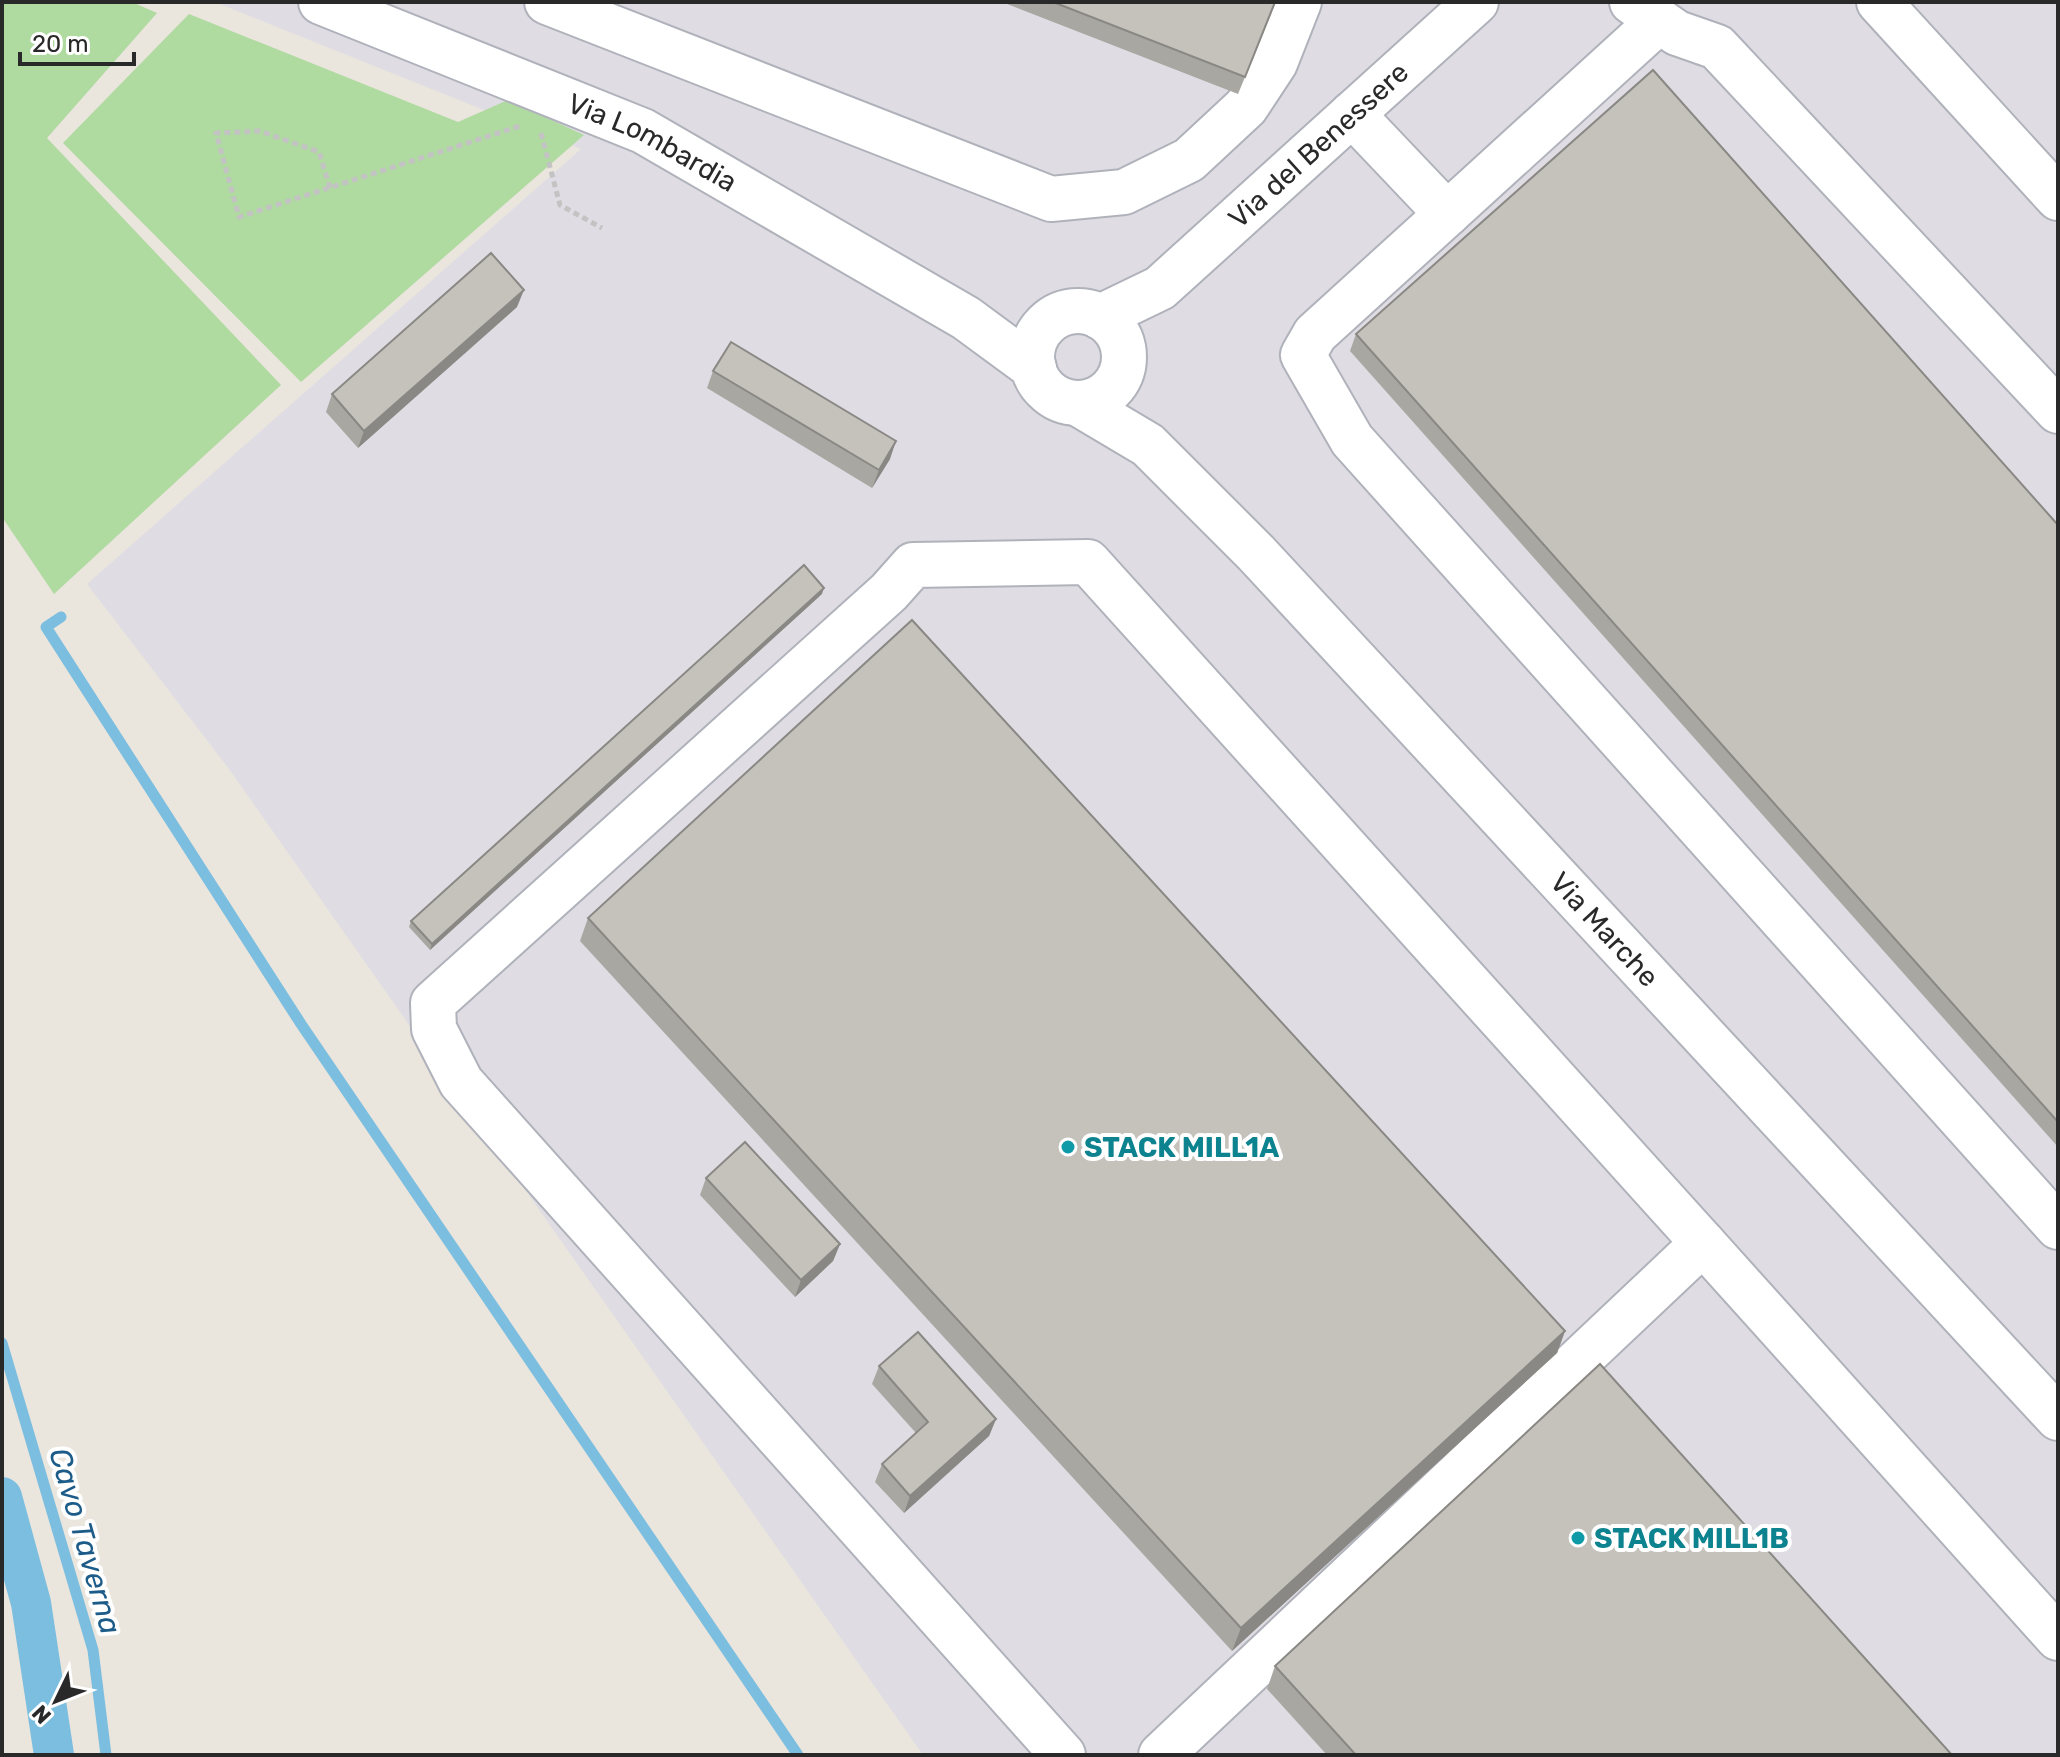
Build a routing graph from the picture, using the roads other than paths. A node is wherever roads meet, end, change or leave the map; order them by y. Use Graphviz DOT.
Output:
graph roads {
  1 [pos="321,2"];
  2 [pos="547,2"];
  3 [pos="1299,2"];
  4 [pos="1476,2"];
  5 [pos="1879,2"];
  6 [pos="1645,11"];
  7 [pos="1352,114"];
  8 [pos="2058,198"];
  9 [pos="1447,214"];
  10 [pos="1160,288"];
  11 [pos="1100,317"];
  12 [pos="966,318"];
  13 [pos="1045,325"];
  14 [pos="1034,368"];
  15 [pos="1121,368"];
  16 [pos="1079,404"];
  17 [pos="2058,411"];
  18 [pos="1148,445"];
  19 [pos="2058,1227"];
  20 [pos="1703,1243"];
  21 [pos="2058,1418"];
  22 [pos="2058,1638"];
  23 [pos="1063,1755"];
  24 [pos="1161,1755"];
  1 -- 12 [label="street, Via Lombardia"];
  2 -- 3 [label="street"];
  4 -- 7 [label="street, Via del Benessere"];
  5 -- 8 [label="street"];
  6 -- 9 [label="street"];
  6 -- 17 [label="street"];
  7 -- 9 [label="street"];
  7 -- 10 [label="street, Via del Benessere"];
  9 -- 19 [label="street"];
  10 -- 11 [label="street, Via del Benessere"];
  10 -- 15 [label="street, Via del Benessere"];
  11 -- 13 [label="street"];
  11 -- 15 [label="street"];
  12 -- 13 [label="street, Via Lombardia"];
  12 -- 14 [label="street, Via Lombardia"];
  13 -- 14 [label="street"];
  14 -- 16 [label="street"];
  15 -- 16 [label="street"];
  15 -- 18 [label="street, Via Marche"];
  16 -- 18 [label="street, Via Marche"];
  18 -- 21 [label="street, Via Marche"];
  20 -- 22 [label="street"];
  20 -- 23 [label="street"];
  20 -- 24 [label="street"];
}
